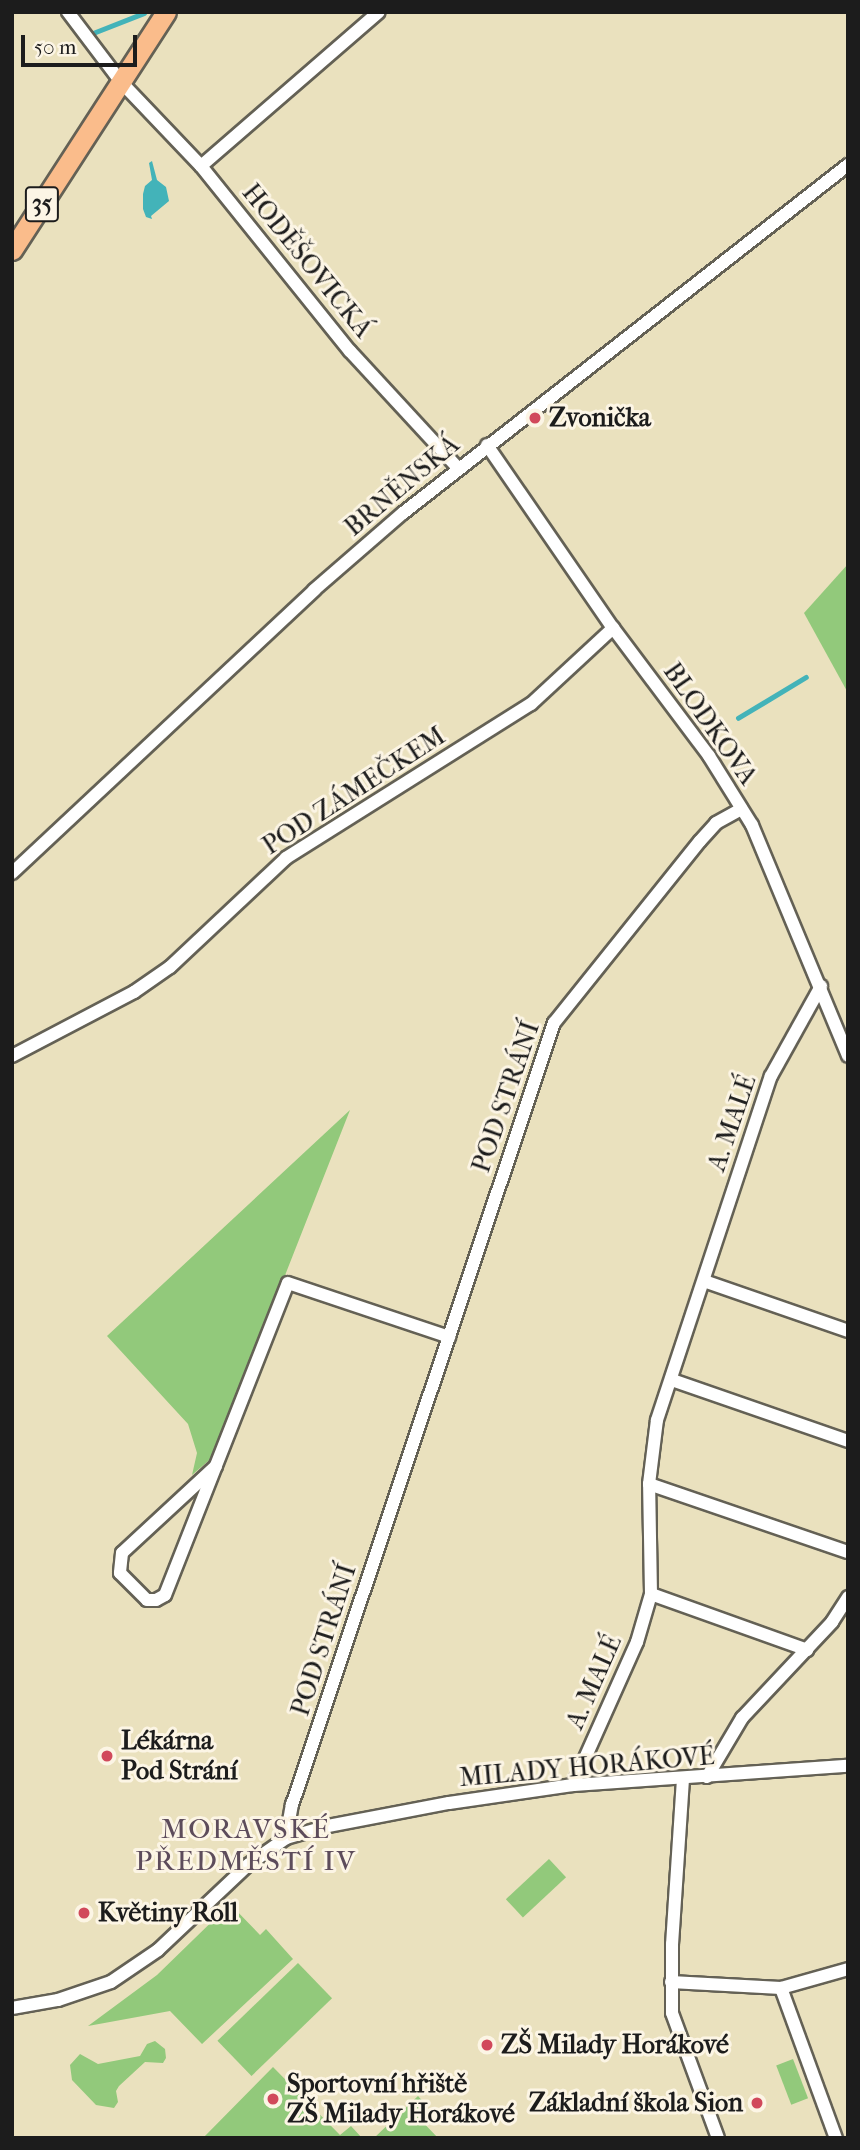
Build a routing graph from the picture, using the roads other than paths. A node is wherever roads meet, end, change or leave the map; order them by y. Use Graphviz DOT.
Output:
graph roads {
  1 [pos="68,12"];
  2 [pos="166,12"];
  3 [pos="379,12"];
  4 [pos="121,82"];
  5 [pos="848,165"];
  6 [pos="201,166"];
  7 [pos="12,250"];
  8 [pos="487,445"];
  9 [pos="458,468"];
  10 [pos="614,628"];
  11 [pos="741,809"];
  12 [pos="12,873"];
  13 [pos="821,986"];
  14 [pos="12,1056"];
  15 [pos="848,1056"];
  16 [pos="704,1281"];
  17 [pos="848,1331"];
  18 [pos="449,1337"];
  19 [pos="672,1380"];
  20 [pos="848,1441"];
  21 [pos="216,1466"];
  22 [pos="649,1484"];
  23 [pos="848,1552"];
  24 [pos="651,1594"];
  25 [pos="848,1597"];
  26 [pos="807,1650"];
  27 [pos="848,1766"];
  28 [pos="707,1777"];
  29 [pos="684,1779"];
  30 [pos="573,1785"];
  31 [pos="286,1838"];
  32 [pos="848,1969"];
  33 [pos="671,1982"];
  34 [pos="781,1988"];
  35 [pos="12,2008"];
  36 [pos="718,2138"];
  37 [pos="836,2138"];
  1 -- 4 [label="street, HODĚŠOVICKÁ"];
  2 -- 4 [label="main road, 35"];
  3 -- 6 [label="street"];
  4 -- 6 [label="street, HODĚŠOVICKÁ"];
  4 -- 7 [label="main road, 35"];
  5 -- 8 [label="street, BRNĚNSKÁ"];
  6 -- 9 [label="street, HODĚŠOVICKÁ"];
  8 -- 9 [label="street, BRNĚNSKÁ"];
  8 -- 10 [label="street, BLODKOVA"];
  9 -- 12 [label="street, BRNĚNSKÁ"];
  10 -- 11 [label="street, BLODKOVA"];
  10 -- 14 [label="street, POD ZÁMEČKEM"];
  11 -- 13 [label="street, BLODKOVA"];
  11 -- 18 [label="street, POD STRÁNÍ"];
  13 -- 15 [label="street, BLODKOVA"];
  13 -- 16 [label="street, A. MALÉ"];
  16 -- 17 [label="street"];
  16 -- 19 [label="street, A. MALÉ"];
  18 -- 21 [label="street"];
  18 -- 31 [label="street, POD STRÁNÍ"];
  19 -- 20 [label="street"];
  19 -- 22 [label="street, A. MALÉ"];
  21 -- 21 [label="street"];
  22 -- 23 [label="street"];
  22 -- 24 [label="street, A. MALÉ"];
  24 -- 26 [label="street"];
  24 -- 30 [label="street, A. MALÉ"];
  25 -- 26 [label="street"];
  26 -- 28 [label="street"];
  27 -- 28 [label="street, MILADY HORÁKOVÉ"];
  28 -- 29 [label="street, MILADY HORÁKOVÉ"];
  29 -- 30 [label="street, MILADY HORÁKOVÉ"];
  29 -- 33 [label="street"];
  30 -- 31 [label="street, MILADY HORÁKOVÉ"];
  31 -- 35 [label="street, MILADY HORÁKOVÉ"];
  32 -- 34 [label="street"];
  33 -- 34 [label="street"];
  33 -- 36 [label="street"];
  34 -- 37 [label="street"];
}
